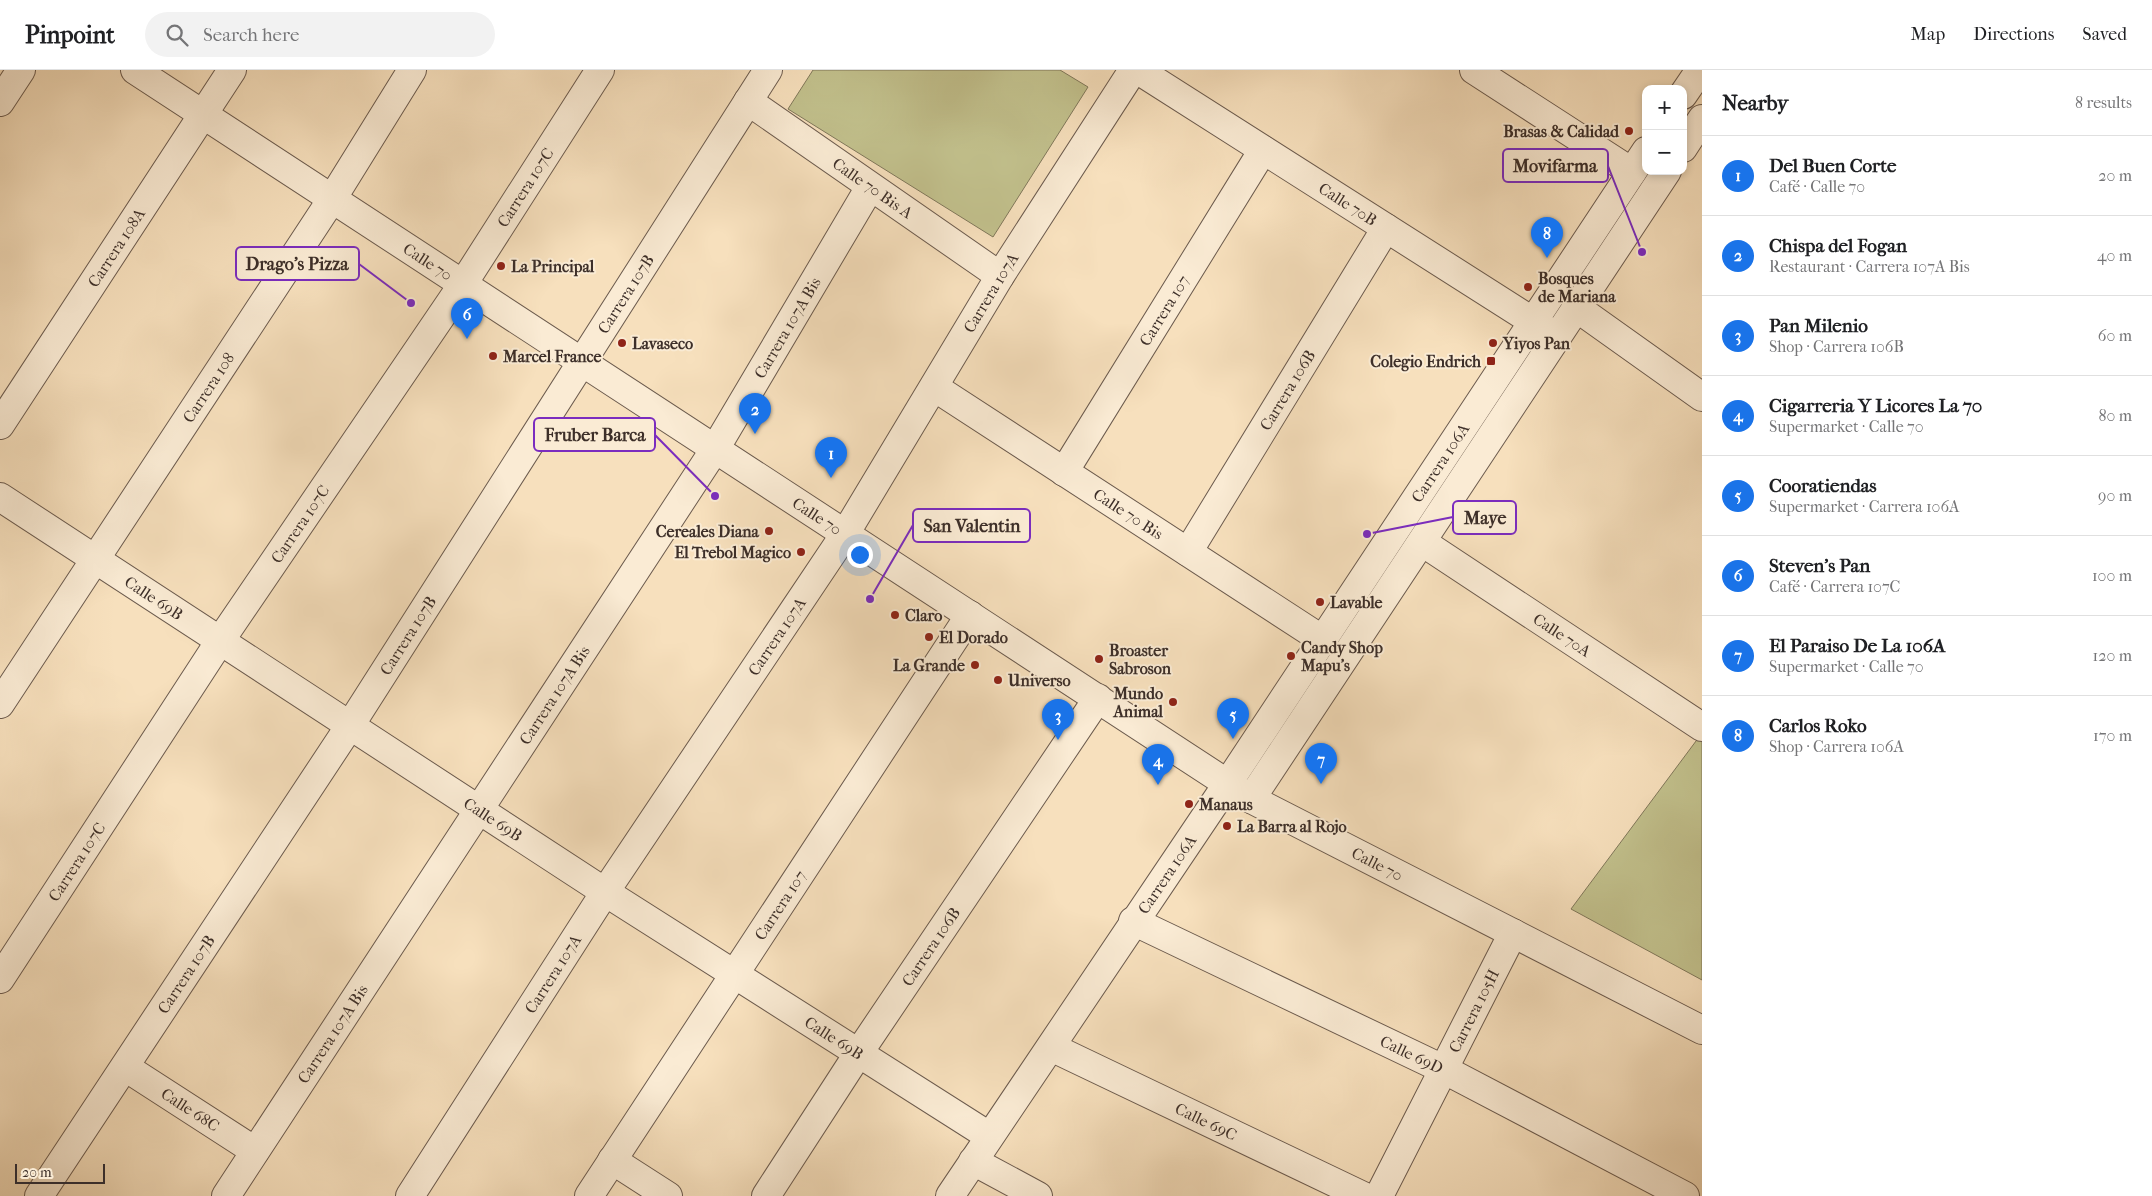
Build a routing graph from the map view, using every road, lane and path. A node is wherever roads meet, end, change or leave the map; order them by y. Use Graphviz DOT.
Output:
graph roads {
  1 [pos="21,70"];
  2 [pos="135,70"];
  3 [pos="232,70"];
  4 [pos="412,70"];
  5 [pos="600,70"];
  6 [pos="768,70"];
  7 [pos="1132,70"];
  8 [pos="1138,70"];
  9 [pos="1474,70"];
  10 [pos="1700,70"];
  11 [pos="1687,89"];
  12 [pos="748,101"];
  13 [pos="0,102"];
  14 [pos="204,115"];
  15 [pos="1702,119"];
  16 [pos="1687,142"];
  17 [pos="1263,150"];
  18 [pos="1639,161"];
  19 [pos="1665,175"];
  20 [pos="870,187"];
  21 [pos="332,199"];
  22 [pos="1386,228"];
  23 [pos="1000,276"];
  24 [pos="462,284"];
  25 [pos="1577,308"];
  26 [pos="1534,322"];
  27 [pos="1557,338"];
  28 [pos="582,362"];
  29 [pos="934,387"];
  30 [pos="1702,397"];
  31 [pos="0,425"];
  32 [pos="715,449"];
  33 [pos="1064,472"];
  34 [pos="0,496"];
  35 [pos="846,534"];
  36 [pos="1422,542"];
  37 [pos="1188,552"];
  38 [pos="96,559"];
  39 [pos="970,615"];
  40 [pos="1323,640"];
  41 [pos="220,641"];
  42 [pos="1098,698"];
  43 [pos="0,704"];
  44 [pos="350,724"];
  45 [pos="1702,727"];
  46 [pos="1228,783"];
  47 [pos="1251,799"];
  48 [pos="479,807"];
  49 [pos="605,892"];
  50 [pos="1133,921"];
  51 [pos="1513,933"];
  52 [pos="736,974"];
  53 [pos="0,979"];
  54 [pos="1702,1030"];
  55 [pos="1050,1047"];
  56 [pos="858,1054"];
  57 [pos="125,1067"];
  58 [pos="1443,1069"];
  59 [pos="989,1136"];
  60 [pos="255,1151"];
  61 [pos="612,1160"];
  62 [pos="973,1161"];
  63 [pos="39,1196"];
  64 [pos="226,1196"];
  65 [pos="410,1196"];
  66 [pos="589,1196"];
  67 [pos="668,1196"];
  68 [pos="766,1196"];
  69 [pos="950,1196"];
  70 [pos="1038,1196"];
  71 [pos="1362,1196"];
  72 [pos="1379,1196"];
  73 [pos="1685,1196"];
  1 -- 13 [label="street"];
  2 -- 14 [label="street, Calle 70"];
  3 -- 14 [label="street, Carrera 108A"];
  4 -- 21 [label="street, Carrera 108"];
  5 -- 24 [label="street, Carrera 107C"];
  6 -- 12 [label="street, Carrera 107B"];
  7 -- 23 [label="street, Carrera 107A"];
  8 -- 17 [label="street, Calle 70B"];
  9 -- 18 [label="street"];
  10 -- 11 [label="street"];
  12 -- 20 [label="street, Calle 70 Bis A"];
  12 -- 28 [label="street, Carrera 107B"];
  14 -- 21 [label="street, Calle 70"];
  14 -- 31 [label="street, Carrera 108A"];
  15 -- 16 [label="street"];
  17 -- 22 [label="street, Calle 70B"];
  17 -- 33 [label="street, Carrera 107"];
  18 -- 26 [label="street, Carrera 106A"];
  19 -- 25 [label="street, Carrera 106A"];
  20 -- 23 [label="street, Calle 70 Bis A"];
  20 -- 32 [label="street, Carrera 107A Bis"];
  21 -- 24 [label="street, Calle 70"];
  21 -- 38 [label="street, Carrera 108"];
  22 -- 26 [label="street, Calle 70B"];
  22 -- 37 [label="street, Carrera 106B"];
  23 -- 29 [label="street, Carrera 107A"];
  24 -- 28 [label="street, Calle 70"];
  24 -- 41 [label="street, Carrera 107C"];
  25 -- 27 [label="street, Carrera 106A"];
  25 -- 30 [label="street"];
  26 -- 27 [label="street, Calle 70B"];
  26 -- 40 [label="street, Carrera 106A"];
  27 -- 36 [label="street, Carrera 106A"];
  28 -- 32 [label="street, Calle 70"];
  28 -- 44 [label="street, Carrera 107B"];
  29 -- 33 [label="street, Calle 70 Bis"];
  29 -- 35 [label="street, Carrera 107A"];
  32 -- 35 [label="street, Calle 70"];
  32 -- 48 [label="street, Carrera 107A Bis"];
  33 -- 37 [label="street, Calle 70 Bis"];
  34 -- 38 [label="street, Calle 69B"];
  35 -- 39 [label="street, Calle 70"];
  35 -- 49 [label="street, Carrera 107A"];
  36 -- 45 [label="street, Calle 70A"];
  36 -- 47 [label="street, Carrera 106A"];
  37 -- 40 [label="street, Calle 70 Bis"];
  38 -- 41 [label="street, Calle 69B"];
  38 -- 43 [label="street, Carrera 108"];
  39 -- 42 [label="street, Calle 70"];
  39 -- 52 [label="street, Carrera 107"];
  40 -- 46 [label="street, Carrera 106A"];
  41 -- 44 [label="street, Calle 69B"];
  41 -- 53 [label="street, Carrera 107C"];
  42 -- 46 [label="street, Calle 70"];
  42 -- 56 [label="street, Carrera 106B"];
  44 -- 48 [label="street, Calle 69B"];
  44 -- 57 [label="street, Carrera 107B"];
  46 -- 47 [label="street, Calle 70"];
  46 -- 50 [label="street, Carrera 106A"];
  47 -- 51 [label="street, Calle 70"];
  48 -- 49 [label="street, Calle 69B"];
  48 -- 60 [label="street, Carrera 107A Bis"];
  49 -- 52 [label="street, Calle 69B"];
  49 -- 65 [label="street, Carrera 107A"];
  50 -- 55 [label="street, Carrera 106A"];
  50 -- 58 [label="street, Calle 69D"];
  51 -- 54 [label="street, Calle 70"];
  51 -- 58 [label="street, Carrera 105H"];
  52 -- 56 [label="street, Calle 69B"];
  52 -- 61 [label="street, Carrera 107"];
  55 -- 59 [label="street, Carrera 106A"];
  55 -- 71 [label="street, Calle 69C"];
  56 -- 59 [label="street, Calle 69B"];
  56 -- 68 [label="street, Carrera 106B"];
  57 -- 60 [label="street, Calle 68C"];
  57 -- 63 [label="street, Carrera 107B"];
  58 -- 72 [label="street, Carrera 105H"];
  58 -- 73 [label="street, Calle 69D"];
  59 -- 62 [label="street, Carrera 106A"];
  60 -- 64 [label="street, Carrera 107A Bis"];
  61 -- 66 [label="street, Carrera 107"];
  61 -- 67 [label="street"];
  62 -- 69 [label="street, Carrera 106A"];
  62 -- 70 [label="street"];
}
